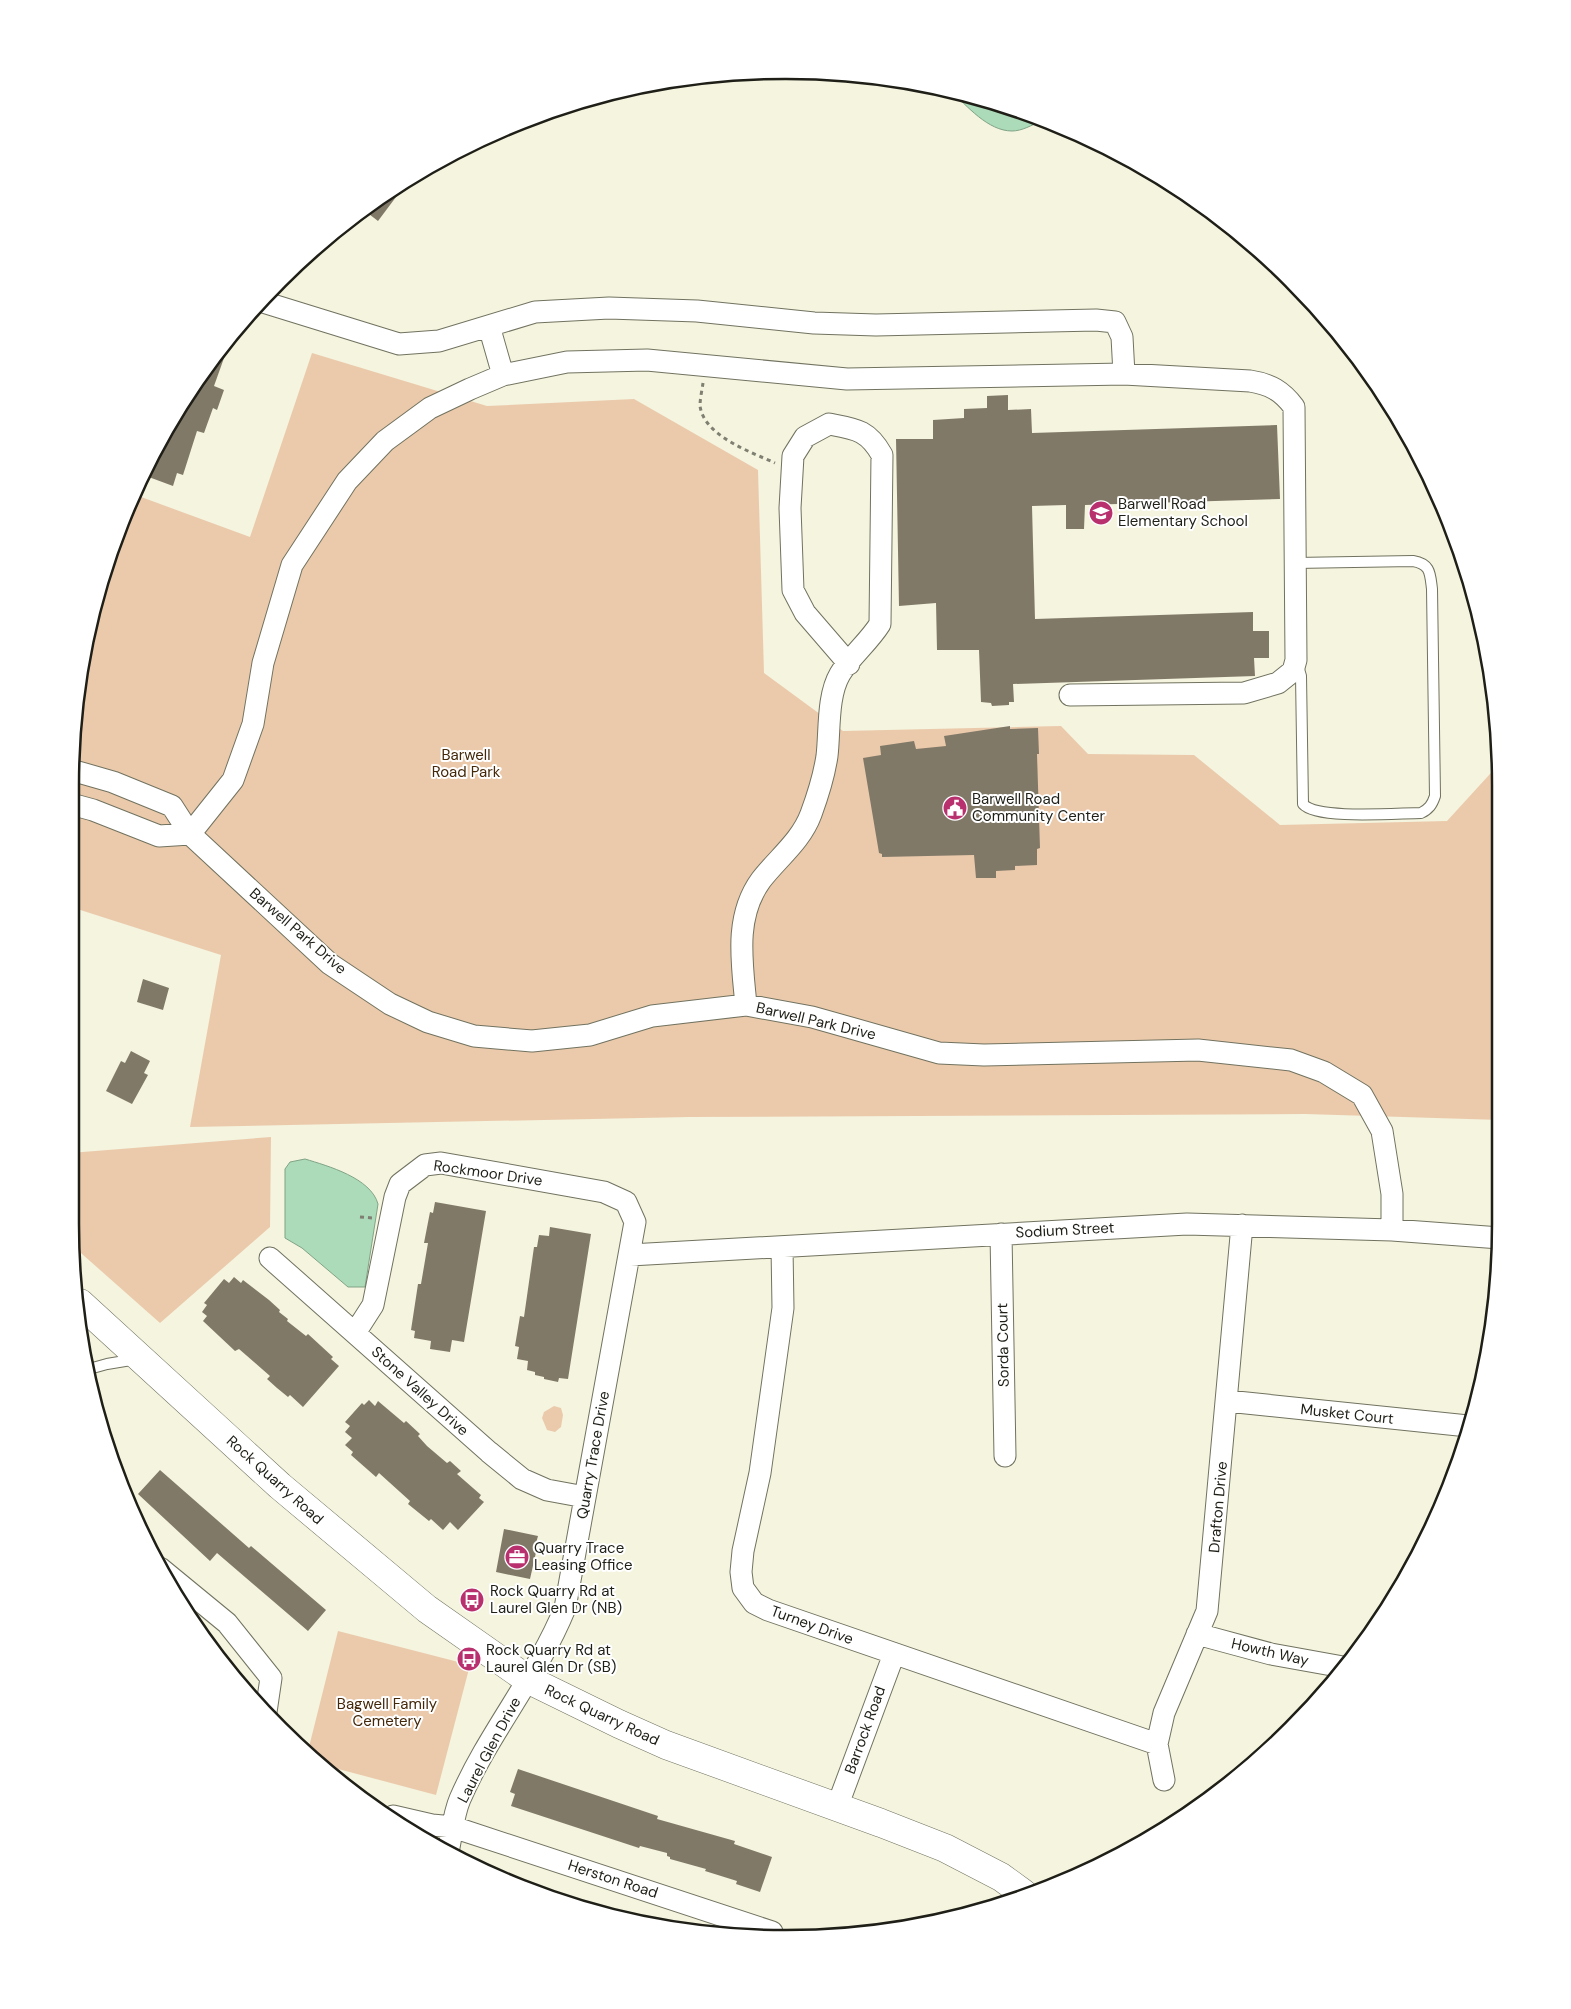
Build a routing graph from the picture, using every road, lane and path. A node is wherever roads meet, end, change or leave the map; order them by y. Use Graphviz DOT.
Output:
graph roads {
  1 [pos="268,304"];
  2 [pos="488,326"];
  3 [pos="1124,374"];
  4 [pos="503,375"];
  5 [pos="704,379"];
  6 [pos="776,472"];
  7 [pos="1295,563"];
  8 [pos="1296,660"];
  9 [pos="849,664"];
  10 [pos="1070,695"];
  11 [pos="79,772"];
  12 [pos="79,806"];
  13 [pos="190,834"];
  14 [pos="746,1004"];
  15 [pos="635,1222"];
  16 [pos="1242,1224"];
  17 [pos="1392,1230"];
  18 [pos="1001,1234"];
  19 [pos="1492,1237"];
  20 [pos="782,1247"];
  21 [pos="630,1255"];
  22 [pos="270,1258"];
  23 [pos="84,1307"];
  24 [pos="355,1333"];
  25 [pos="142,1358"];
  26 [pos="94,1368"];
  27 [pos="1227,1401"];
  28 [pos="1462,1425"];
  29 [pos="1004,1456"];
  30 [pos="585,1497"];
  31 [pos="175,1581"];
  32 [pos="1197,1634"];
  33 [pos="894,1654"];
  34 [pos="1337,1665"];
  35 [pos="527,1679"];
  36 [pos="267,1703"];
  37 [pos="1157,1744"];
  38 [pos="1164,1780"];
  39 [pos="837,1807"];
  40 [pos="405,1819"];
  41 [pos="453,1827"];
  42 [pos="449,1845"];
  43 [pos="1020,1890"];
  44 [pos="765,1930"];
  1 -- 2 [label="street"];
  2 -- 3 [label="street"];
  2 -- 4 [label="street"];
  3 -- 4 [label="street"];
  3 -- 7 [label="street"];
  4 -- 13 [label="street"];
  5 -- 6 [label="path"];
  7 -- 8 [label="street"];
  7 -- 8 [label="lane"];
  8 -- 10 [label="street"];
  9 -- 9 [label="street"];
  9 -- 14 [label="street"];
  11 -- 13 [label="street, Barwell Park Drive"];
  12 -- 13 [label="street"];
  13 -- 14 [label="street, Barwell Park Drive"];
  14 -- 17 [label="street, Barwell Park Drive"];
  15 -- 21 [label="street, Quarry Trace Drive"];
  15 -- 24 [label="street, Rockmoor Drive"];
  16 -- 17 [label="street, Sodium Street"];
  16 -- 18 [label="street, Sodium Street"];
  16 -- 27 [label="street, Drafton Drive"];
  17 -- 19 [label="street, Sodium Street"];
  18 -- 20 [label="street, Sodium Street"];
  18 -- 29 [label="street, Sorda Court"];
  20 -- 21 [label="street, Sodium Street"];
  20 -- 33 [label="street, Turney Drive"];
  21 -- 30 [label="street, Quarry Trace Drive"];
  22 -- 24 [label="street, Stone Valley Drive"];
  23 -- 25 [label="main road, Rock Quarry Road"];
  24 -- 30 [label="street, Stone Valley Drive"];
  25 -- 26 [label="lane"];
  25 -- 35 [label="main road, Rock Quarry Road"];
  27 -- 28 [label="street, Musket Court"];
  27 -- 32 [label="street, Drafton Drive"];
  30 -- 35 [label="street, Quarry Trace Drive"];
  31 -- 36 [label="street"];
  32 -- 34 [label="street, Howth Way"];
  32 -- 37 [label="street, Drafton Drive"];
  33 -- 37 [label="street, Turney Drive"];
  33 -- 39 [label="street, Barrock Road"];
  35 -- 39 [label="main road, Rock Quarry Road"];
  35 -- 41 [label="street, Laurel Glen Drive"];
  37 -- 38 [label="street, Drafton Drive"];
  39 -- 43 [label="main road, Rock Quarry Road"];
  40 -- 41 [label="street, Herston Road"];
  41 -- 42 [label="street, Laurel Glen Drive"];
  41 -- 44 [label="street, Herston Road"];
}
